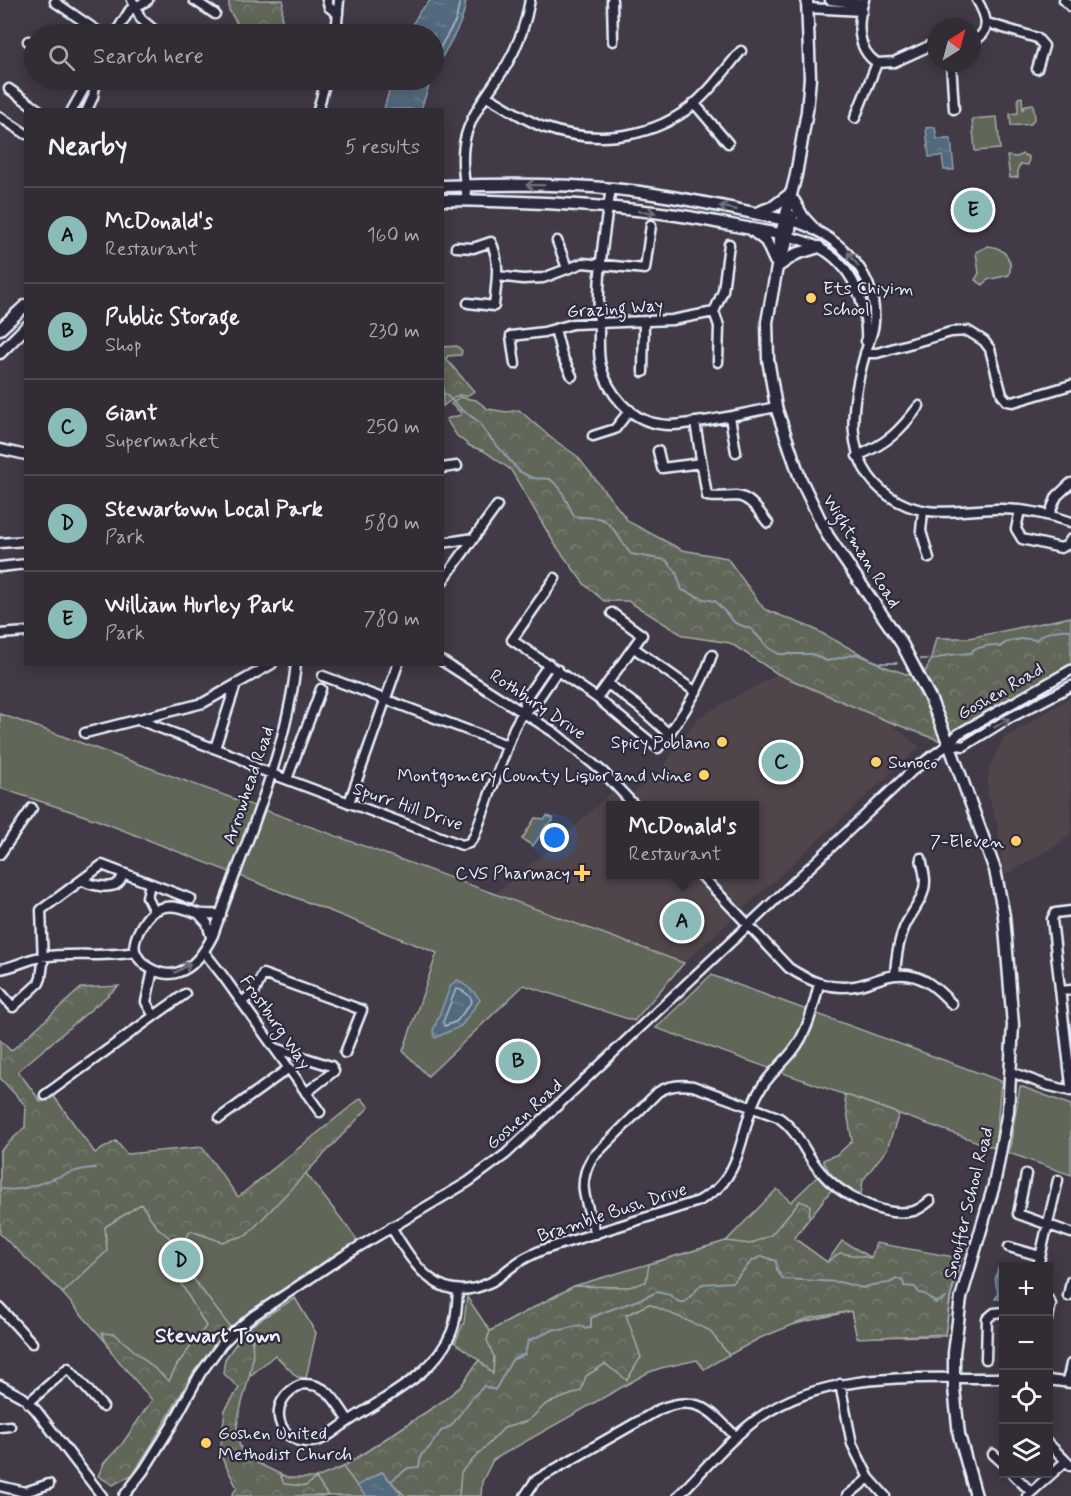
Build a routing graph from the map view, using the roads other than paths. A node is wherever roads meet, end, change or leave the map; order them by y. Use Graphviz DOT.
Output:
graph roads {
  1 [pos="148,0"];
  2 [pos="194,0"];
  3 [pos="327,0"];
  4 [pos="339,0"];
  5 [pos="530,0"];
  6 [pos="612,0"];
  7 [pos="830,0"];
  8 [pos="977,0"];
  9 [pos="1064,0"];
  10 [pos="55,2"];
  11 [pos="133,4"];
  12 [pos="807,4"];
  13 [pos="863,5"];
  14 [pos="1071,7"];
  15 [pos="338,14"];
  16 [pos="215,15"];
  17 [pos="987,23"];
  18 [pos="87,24"];
  19 [pos="121,24"];
  20 [pos="146,24"];
  21 [pos="337,24"];
  22 [pos="981,34"];
  23 [pos="614,41"];
  24 [pos="927,47"];
  25 [pos="741,51"];
  26 [pos="877,63"];
  27 [pos="1037,69"];
  28 [pos="952,72"];
  29 [pos="9,89"];
  30 [pos="86,90"];
  31 [pos="90,90"];
  32 [pos="323,90"];
  33 [pos="486,96"];
  34 [pos="694,103"];
  35 [pos="36,108"];
  36 [pos="73,108"];
  37 [pos="87,108"];
  38 [pos="319,108"];
  39 [pos="954,109"];
  40 [pos="0,117"];
  41 [pos="855,118"];
  42 [pos="24,133"];
  43 [pos="728,143"];
  44 [pos="465,185"];
  45 [pos="444,186"];
  46 [pos="611,189"];
  47 [pos="792,198"];
  48 [pos="444,200"];
  49 [pos="467,200"];
  50 [pos="608,208"];
  51 [pos="755,213"];
  52 [pos="788,220"];
  53 [pos="651,225"];
  54 [pos="814,228"];
  55 [pos="751,229"];
  56 [pos="784,235"];
  57 [pos="557,241"];
  58 [pos="729,244"];
  59 [pos="456,246"];
  60 [pos="819,247"];
  61 [pos="777,263"];
  62 [pos="601,264"];
  63 [pos="567,268"];
  64 [pos="497,276"];
  65 [pos="468,303"];
  66 [pos="24,308"];
  67 [pos="714,312"];
  68 [pos="598,322"];
  69 [pos="644,322"];
  70 [pos="0,329"];
  71 [pos="24,329"];
  72 [pos="555,329"];
  73 [pos="0,353"];
  74 [pos="865,353"];
  75 [pos="718,362"];
  76 [pos="515,364"];
  77 [pos="643,372"];
  78 [pos="572,376"];
  79 [pos="1071,385"];
  80 [pos="919,406"];
  81 [pos="776,407"];
  82 [pos="630,410"];
  83 [pos="730,417"];
  84 [pos="695,422"];
  85 [pos="593,436"];
  86 [pos="0,449"];
  87 [pos="658,451"];
  88 [pos="736,452"];
  89 [pos="24,455"];
  90 [pos="857,456"];
  91 [pos="701,463"];
  92 [pos="456,466"];
  93 [pos="444,468"];
  94 [pos="1071,483"];
  95 [pos="497,506"];
  96 [pos="1020,510"];
  97 [pos="923,512"];
  98 [pos="1049,515"];
  99 [pos="1071,522"];
  100 [pos="768,523"];
  101 [pos="474,538"];
  102 [pos="1071,539"];
  103 [pos="24,541"];
  104 [pos="0,543"];
  105 [pos="444,543"];
  106 [pos="929,558"];
  107 [pos="24,564"];
  108 [pos="0,567"];
  109 [pos="555,578"];
  110 [pos="444,579"];
  111 [pos="612,613"];
  112 [pos="24,633"];
  113 [pos="0,634"];
  114 [pos="634,648"];
  115 [pos="712,655"];
  116 [pos="444,662"];
  117 [pos="549,664"];
  118 [pos="268,666"];
  119 [pos="296,666"];
  120 [pos="397,666"];
  121 [pos="558,670"];
  122 [pos="1071,670"];
  123 [pos="323,676"];
  124 [pos="236,684"];
  125 [pos="608,684"];
  126 [pos="1071,686"];
  127 [pos="321,689"];
  128 [pos="696,692"];
  129 [pos="597,698"];
  130 [pos="386,700"];
  131 [pos="523,712"];
  132 [pos="141,721"];
  133 [pos="85,733"];
  134 [pos="669,734"];
  135 [pos="949,744"];
  136 [pos="507,745"];
  137 [pos="215,748"];
  138 [pos="271,774"];
  139 [pos="287,780"];
  140 [pos="630,801"];
  141 [pos="349,803"];
  142 [pos="33,808"];
  143 [pos="0,854"];
  144 [pos="921,858"];
  145 [pos="124,874"];
  146 [pos="705,879"];
  147 [pos="82,880"];
  148 [pos="150,884"];
  149 [pos="191,899"];
  150 [pos="154,911"];
  151 [pos="1071,911"];
  152 [pos="198,913"];
  153 [pos="221,914"];
  154 [pos="748,926"];
  155 [pos="212,938"];
  156 [pos="135,952"];
  157 [pos="204,952"];
  158 [pos="42,957"];
  159 [pos="0,969"];
  160 [pos="153,970"];
  161 [pos="895,975"];
  162 [pos="819,984"];
  163 [pos="1071,990"];
  164 [pos="1061,991"];
  165 [pos="0,992"];
  166 [pos="185,994"];
  167 [pos="242,1002"];
  168 [pos="952,1004"];
  169 [pos="154,1016"];
  170 [pos="275,1048"];
  171 [pos="345,1053"];
  172 [pos="289,1068"];
  173 [pos="1011,1072"];
  174 [pos="1071,1085"];
  175 [pos="1071,1091"];
  176 [pos="306,1093"];
  177 [pos="45,1095"];
  178 [pos="752,1108"];
  179 [pos="320,1112"];
  180 [pos="220,1118"];
  181 [pos="1026,1174"];
  182 [pos="1058,1180"];
  183 [pos="930,1201"];
  184 [pos="391,1227"];
  185 [pos="1048,1227"];
  186 [pos="596,1233"];
  187 [pos="1071,1233"];
  188 [pos="1009,1247"];
  189 [pos="1040,1256"];
  190 [pos="1039,1262"];
  191 [pos="1071,1281"];
  192 [pos="458,1290"];
  193 [pos="1068,1296"];
  194 [pos="0,1308"];
  195 [pos="999,1312"];
  196 [pos="32,1343"];
  197 [pos="986,1359"];
  198 [pos="1071,1364"];
  199 [pos="954,1378"];
  200 [pos="999,1378"];
  201 [pos="1053,1380"];
  202 [pos="1069,1382"];
  203 [pos="840,1384"];
  204 [pos="0,1385"];
  205 [pos="28,1403"];
  206 [pos="103,1407"];
  207 [pos="349,1421"];
  208 [pos="10,1426"];
  209 [pos="0,1427"];
  210 [pos="736,1437"];
  211 [pos="1053,1448"];
  212 [pos="993,1454"];
  213 [pos="999,1459"];
  214 [pos="1068,1463"];
  215 [pos="869,1478"];
  216 [pos="1017,1478"];
  217 [pos="49,1484"];
  218 [pos="0,1486"];
  219 [pos="1029,1494"];
  220 [pos="102,1496"];
  221 [pos="124,1496"];
  222 [pos="525,1496"];
  223 [pos="678,1496"];
  224 [pos="847,1496"];
  225 [pos="885,1496"];
  226 [pos="976,1496"];
  1 -- 11 [label="street"];
  2 -- 16 [label="street"];
  3 -- 15 [label="street"];
  4 -- 15 [label="street"];
  5 -- 33 [label="street"];
  6 -- 23 [label="street"];
  7 -- 13 [label="street"];
  8 -- 17 [label="street"];
  9 -- 14 [label="street"];
  10 -- 18 [label="street"];
  11 -- 19 [label="street"];
  11 -- 20 [label="street"];
  12 -- 13 [label="street"];
  12 -- 47 [label="main road, Wightman Road"];
  13 -- 26 [label="street"];
  15 -- 21 [label="street"];
  17 -- 22 [label="street"];
  17 -- 27 [label="street"];
  24 -- 26 [label="street"];
  25 -- 34 [label="street"];
  26 -- 41 [label="street"];
  28 -- 39 [label="street"];
  29 -- 35 [label="street"];
  30 -- 36 [label="street"];
  31 -- 37 [label="street"];
  32 -- 38 [label="street"];
  33 -- 34 [label="street"];
  33 -- 44 [label="street"];
  34 -- 43 [label="street"];
  40 -- 42 [label="street"];
  44 -- 45 [label="main road"];
  46 -- 44 [label="main road, one-way"];
  44 -- 49 [label="street"];
  46 -- 50 [label="street"];
  51 -- 46 [label="main road, one-way"];
  47 -- 51 [label="main road"];
  47 -- 52 [label="main road, Wightman Road"];
  47 -- 54 [label="main road"];
  48 -- 49 [label="main road"];
  49 -- 50 [label="main road"];
  50 -- 55 [label="main road, one-way"];
  50 -- 62 [label="street"];
  51 -- 52 [label="main road"];
  52 -- 54 [label="street"];
  52 -- 56 [label="main road, Wightman Road"];
  53 -- 62 [label="street"];
  74 -- 54 [label="street, one-way"];
  55 -- 56 [label="main road"];
  55 -- 61 [label="main road"];
  56 -- 60 [label="street"];
  56 -- 61 [label="main road, Wightman Road"];
  57 -- 63 [label="street"];
  58 -- 67 [label="street"];
  59 -- 64 [label="street"];
  60 -- 61 [label="main road"];
  60 -- 74 [label="street"];
  61 -- 81 [label="main road, Wightman Road"];
  62 -- 63 [label="street"];
  62 -- 68 [label="street"];
  63 -- 64 [label="street"];
  64 -- 65 [label="street"];
  66 -- 70 [label="main road"];
  67 -- 69 [label="street, Grazing Way"];
  67 -- 75 [label="street"];
  68 -- 69 [label="street, Grazing Way"];
  68 -- 72 [label="street, Grazing Way"];
  68 -- 82 [label="street"];
  69 -- 77 [label="street"];
  71 -- 73 [label="main road"];
  72 -- 76 [label="street, Grazing Way"];
  72 -- 78 [label="street"];
  74 -- 79 [label="street"];
  74 -- 90 [label="street"];
  80 -- 90 [label="street"];
  81 -- 83 [label="street"];
  81 -- 135 [label="main road, Wightman Road"];
  82 -- 84 [label="street"];
  82 -- 85 [label="street"];
  83 -- 84 [label="street"];
  83 -- 88 [label="street"];
  84 -- 91 [label="street"];
  86 -- 89 [label="street"];
  87 -- 91 [label="street"];
  90 -- 97 [label="street"];
  91 -- 100 [label="street"];
  92 -- 93 [label="street"];
  94 -- 98 [label="street"];
  95 -- 101 [label="street"];
  96 -- 97 [label="street"];
  96 -- 98 [label="street"];
  96 -- 102 [label="street"];
  97 -- 106 [label="street"];
  98 -- 99 [label="street"];
  101 -- 105 [label="street"];
  101 -- 110 [label="street"];
  103 -- 104 [label="street"];
  107 -- 108 [label="street"];
  109 -- 117 [label="street"];
  111 -- 114 [label="street"];
  112 -- 113 [label="street"];
  114 -- 125 [label="street"];
  114 -- 128 [label="street"];
  115 -- 128 [label="street"];
  116 -- 131 [label="street, Rothbury Drive"];
  117 -- 121 [label="street"];
  117 -- 131 [label="street, Spurr Hill Drive"];
  118 -- 124 [label="street"];
  119 -- 138 [label="street, Arrowhead Road"];
  120 -- 130 [label="street"];
  121 -- 129 [label="street"];
  121 -- 131 [label="street"];
  122 -- 135 [label="street, Goshen Road"];
  123 -- 130 [label="street"];
  124 -- 132 [label="street"];
  124 -- 137 [label="street"];
  125 -- 129 [label="street"];
  125 -- 134 [label="street"];
  135 -- 126 [label="street, Goshen Road, one-way"];
  127 -- 139 [label="street"];
  128 -- 134 [label="street"];
  129 -- 134 [label="street"];
  130 -- 136 [label="street"];
  130 -- 141 [label="street"];
  131 -- 136 [label="street, Spurr Hill Drive"];
  131 -- 140 [label="street, Rothbury Drive"];
  132 -- 133 [label="street"];
  132 -- 137 [label="street, Spurr Hill Drive"];
  135 -- 154 [label="street, Goshen Road"];
  135 -- 173 [label="main road, Snouffer School Road"];
  136 -- 141 [label="street, Spurr Hill Drive"];
  137 -- 138 [label="street, Spurr Hill Drive"];
  138 -- 139 [label="street, Spurr Hill Drive"];
  138 -- 153 [label="street, Arrowhead Road"];
  139 -- 141 [label="street, Spurr Hill Drive"];
  142 -- 143 [label="street"];
  144 -- 161 [label="street"];
  145 -- 147 [label="street"];
  145 -- 147 [label="street"];
  145 -- 148 [label="street"];
  146 -- 154 [label="street"];
  147 -- 158 [label="street"];
  148 -- 149 [label="street"];
  148 -- 150 [label="street"];
  150 -- 152 [label="street"];
  150 -- 156 [label="street"];
  151 -- 164 [label="street"];
  152 -- 153 [label="street"];
  152 -- 155 [label="street"];
  153 -- 155 [label="street, Arrowhead Road"];
  154 -- 162 [label="street"];
  154 -- 184 [label="street, Goshen Road"];
  155 -- 157 [label="street, Arrowhead Road"];
  156 -- 158 [label="street"];
  156 -- 160 [label="street"];
  160 -- 157 [label="street, Arrowhead Road, one-way"];
  157 -- 167 [label="street, Frostburg Way"];
  158 -- 159 [label="street"];
  158 -- 165 [label="street"];
  160 -- 169 [label="street"];
  161 -- 162 [label="street"];
  161 -- 168 [label="street"];
  162 -- 178 [label="street, Bramble Bush Drive"];
  163 -- 164 [label="street"];
  164 -- 174 [label="street"];
  166 -- 169 [label="street"];
  167 -- 170 [label="street, Frostburg Way"];
  167 -- 171 [label="street"];
  169 -- 177 [label="street"];
  170 -- 172 [label="street, Frostburg Way"];
  170 -- 176 [label="street"];
  172 -- 176 [label="street, Frostburg Way"];
  172 -- 180 [label="street"];
  173 -- 175 [label="street"];
  173 -- 199 [label="main road, Snouffer School Road"];
  176 -- 179 [label="street, Frostburg Way"];
  178 -- 183 [label="street"];
  178 -- 186 [label="street, Bramble Bush Drive"];
  178 -- 186 [label="street"];
  181 -- 185 [label="street"];
  182 -- 185 [label="street"];
  184 -- 192 [label="street"];
  184 -- 221 [label="street, Goshen Road"];
  185 -- 187 [label="street"];
  185 -- 189 [label="street"];
  186 -- 192 [label="street, Bramble Bush Drive"];
  188 -- 189 [label="street"];
  189 -- 190 [label="street"];
  191 -- 193 [label="street"];
  192 -- 207 [label="street"];
  194 -- 196 [label="street"];
  195 -- 197 [label="street"];
  198 -- 202 [label="street"];
  199 -- 200 [label="street"];
  199 -- 203 [label="street"];
  199 -- 226 [label="main road, Snouffer School Road"];
  201 -- 202 [label="street"];
  203 -- 210 [label="street"];
  203 -- 215 [label="street"];
  204 -- 205 [label="street"];
  205 -- 206 [label="street"];
  205 -- 220 [label="street"];
  207 -- 207 [label="street"];
  208 -- 209 [label="street"];
  210 -- 222 [label="street"];
  210 -- 223 [label="street"];
  211 -- 214 [label="street"];
  212 -- 213 [label="street"];
  214 -- 219 [label="street"];
  215 -- 224 [label="street"];
  215 -- 225 [label="street"];
  216 -- 219 [label="street"];
  217 -- 218 [label="street"];
}
